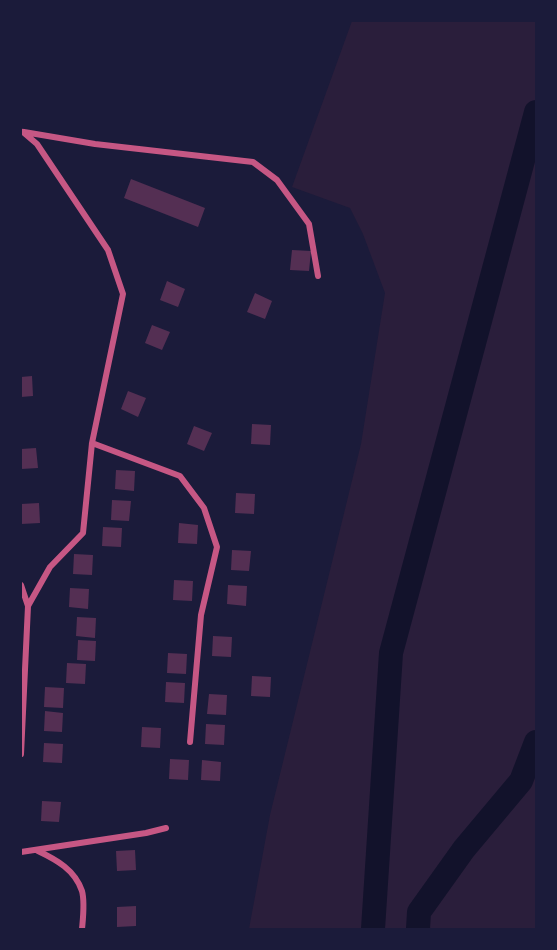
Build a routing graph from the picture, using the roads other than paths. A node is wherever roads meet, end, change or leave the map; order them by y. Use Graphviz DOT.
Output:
graph roads {
  1 [pos="22,131"];
  2 [pos="318,276"];
  3 [pos="92,443"];
  4 [pos="21,585"];
  5 [pos="28,606"];
  6 [pos="190,742"];
  7 [pos="21,754"];
  8 [pos="166,828"];
  9 [pos="38,850"];
  10 [pos="21,852"];
  11 [pos="82,929"];
  1 -- 2 [label="street"];
  1 -- 3 [label="street"];
  3 -- 5 [label="street"];
  3 -- 6 [label="street"];
  4 -- 5 [label="street"];
  5 -- 7 [label="street"];
  8 -- 9 [label="street"];
  9 -- 10 [label="street"];
  9 -- 11 [label="street"];
}
